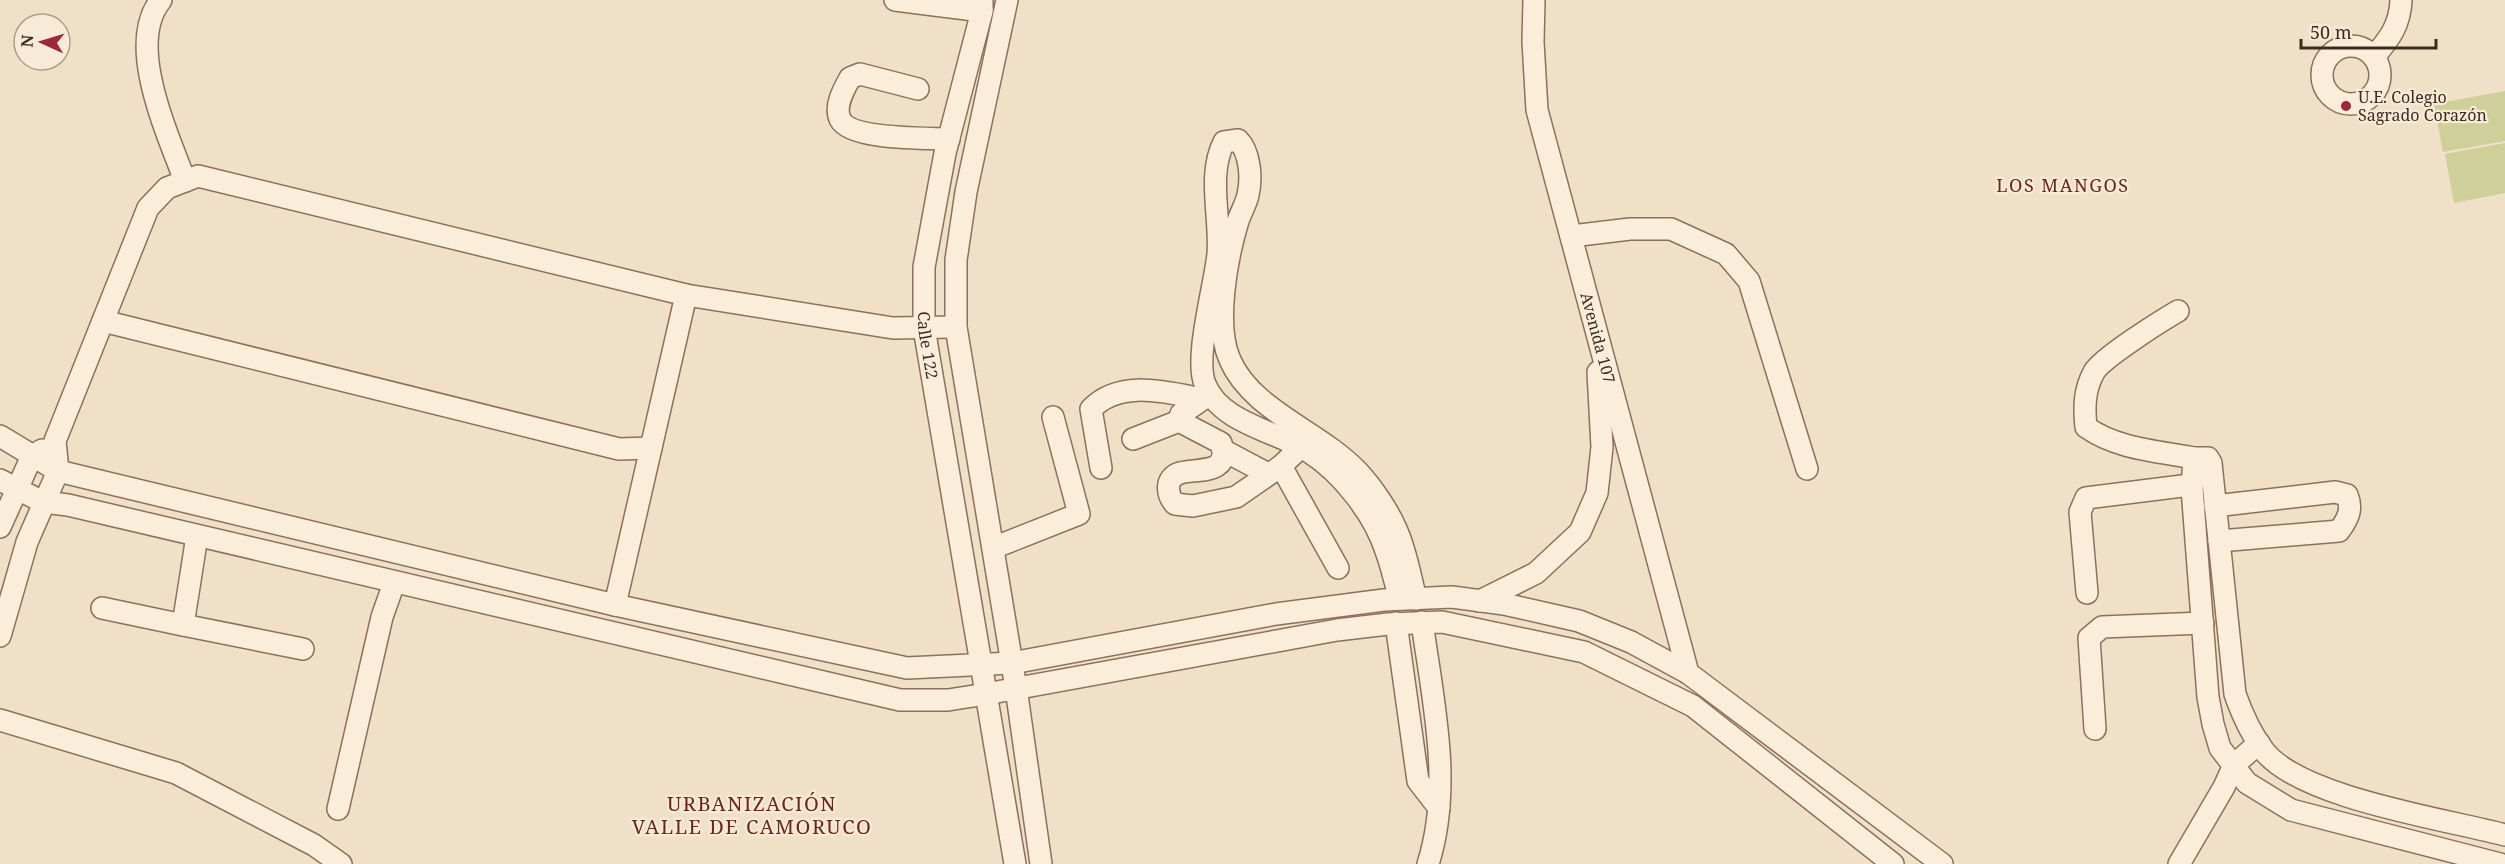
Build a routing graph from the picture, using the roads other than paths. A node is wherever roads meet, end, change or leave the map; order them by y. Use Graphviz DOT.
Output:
graph roads {
  1 [pos="161,0"];
  2 [pos="895,0"];
  3 [pos="1007,0"];
  4 [pos="1534,0"];
  5 [pos="2401,0"];
  6 [pos="982,6"];
  7 [pos="2374,57"];
  8 [pos="918,88"];
  9 [pos="949,139"];
  10 [pos="185,181"];
  11 [pos="1219,207"];
  12 [pos="1241,212"];
  13 [pos="1572,236"];
  14 [pos="686,295"];
  15 [pos="2178,312"];
  16 [pos="103,321"];
  17 [pos="956,327"];
  18 [pos="924,328"];
  19 [pos="1596,333"];
  20 [pos="1206,396"];
  21 [pos="1053,417"];
  22 [pos="1179,421"];
  23 [pos="0,436"];
  24 [pos="1132,439"];
  25 [pos="55,441"];
  26 [pos="1301,447"];
  27 [pos="651,448"];
  28 [pos="1223,450"];
  29 [pos="32,456"];
  30 [pos="2194,458"];
  31 [pos="1101,468"];
  32 [pos="1807,469"];
  33 [pos="1275,470"];
  34 [pos="58,471"];
  35 [pos="8,484"];
  36 [pos="2192,488"];
  37 [pos="43,502"];
  38 [pos="2215,506"];
  39 [pos="0,526"];
  40 [pos="197,536"];
  41 [pos="2219,541"];
  42 [pos="993,548"];
  43 [pos="1338,568"];
  44 [pos="394,583"];
  45 [pos="2087,594"];
  46 [pos="1408,599"];
  47 [pos="1480,601"];
  48 [pos="615,606"];
  49 [pos="102,608"];
  50 [pos="664,616"];
  51 [pos="1422,622"];
  52 [pos="1396,623"];
  53 [pos="2203,623"];
  54 [pos="183,626"];
  55 [pos="0,636"];
  56 [pos="658,644"];
  57 [pos="303,649"];
  58 [pos="981,663"];
  59 [pos="1012,663"];
  60 [pos="1689,673"];
  61 [pos="1017,688"];
  62 [pos="986,694"];
  63 [pos="0,720"];
  64 [pos="2095,729"];
  65 [pos="2259,743"];
  66 [pos="2234,765"];
  67 [pos="1439,808"];
  68 [pos="338,809"];
  69 [pos="2505,836"];
  70 [pos="2505,840"];
  71 [pos="341,864"];
  72 [pos="1016,864"];
  73 [pos="1041,864"];
  74 [pos="1428,864"];
  75 [pos="1893,864"];
  76 [pos="1942,864"];
  77 [pos="2179,864"];
  78 [pos="2500,864"];
  1 -- 10 [label="street"];
  2 -- 6 [label="street"];
  3 -- 17 [label="street, Calle 122"];
  4 -- 13 [label="street, Avenida 107"];
  5 -- 7 [label="street"];
  6 -- 9 [label="street, Calle 122"];
  8 -- 9 [label="street"];
  9 -- 18 [label="street, Calle 122"];
  10 -- 14 [label="street"];
  10 -- 16 [label="street"];
  11 -- 12 [label="street"];
  11 -- 12 [label="street"];
  11 -- 20 [label="street"];
  12 -- 46 [label="street"];
  13 -- 19 [label="street, Avenida 107"];
  13 -- 32 [label="street"];
  14 -- 18 [label="street"];
  14 -- 27 [label="street"];
  15 -- 30 [label="street"];
  16 -- 25 [label="street"];
  16 -- 27 [label="street"];
  17 -- 18 [label="street"];
  17 -- 42 [label="street, Calle 122"];
  18 -- 58 [label="street, Calle 122"];
  19 -- 47 [label="street"];
  19 -- 60 [label="street, Avenida 107"];
  20 -- 22 [label="street"];
  20 -- 26 [label="street"];
  20 -- 31 [label="street"];
  21 -- 42 [label="street"];
  22 -- 24 [label="street"];
  22 -- 28 [label="street"];
  23 -- 29 [label="street"];
  25 -- 29 [label="street"];
  25 -- 34 [label="street"];
  26 -- 33 [label="street"];
  26 -- 46 [label="street"];
  27 -- 48 [label="street"];
  28 -- 33 [label="street"];
  28 -- 33 [label="street"];
  29 -- 34 [label="street"];
  29 -- 35 [label="street"];
  30 -- 36 [label="street"];
  30 -- 38 [label="street"];
  33 -- 43 [label="street"];
  34 -- 37 [label="street"];
  34 -- 48 [label="street"];
  35 -- 37 [label="street"];
  35 -- 39 [label="street"];
  36 -- 45 [label="street"];
  36 -- 53 [label="street"];
  37 -- 40 [label="street"];
  37 -- 55 [label="street"];
  38 -- 41 [label="street"];
  38 -- 41 [label="street"];
  40 -- 44 [label="street"];
  40 -- 54 [label="street"];
  41 -- 65 [label="street"];
  42 -- 59 [label="street, Calle 122"];
  44 -- 56 [label="street"];
  44 -- 68 [label="street"];
  46 -- 47 [label="street"];
  46 -- 59 [label="street"];
  47 -- 60 [label="street"];
  48 -- 50 [label="street"];
  49 -- 54 [label="street"];
  50 -- 56 [label="street"];
  50 -- 58 [label="street"];
  51 -- 52 [label="street"];
  51 -- 67 [label="street"];
  51 -- 75 [label="street"];
  52 -- 61 [label="street"];
  52 -- 67 [label="street"];
  53 -- 64 [label="street"];
  53 -- 66 [label="street"];
  54 -- 57 [label="street"];
  56 -- 62 [label="street"];
  58 -- 59 [label="street"];
  58 -- 62 [label="street, Calle 122"];
  59 -- 61 [label="street, Calle 122"];
  60 -- 76 [label="street"];
  61 -- 62 [label="street"];
  61 -- 73 [label="street, Calle 122"];
  62 -- 72 [label="street, Calle 122"];
  63 -- 71 [label="street"];
  65 -- 66 [label="street"];
  65 -- 69 [label="street"];
  66 -- 77 [label="street"];
  66 -- 78 [label="street"];
  67 -- 74 [label="street"];
  70 -- 78 [label="street"];
}
